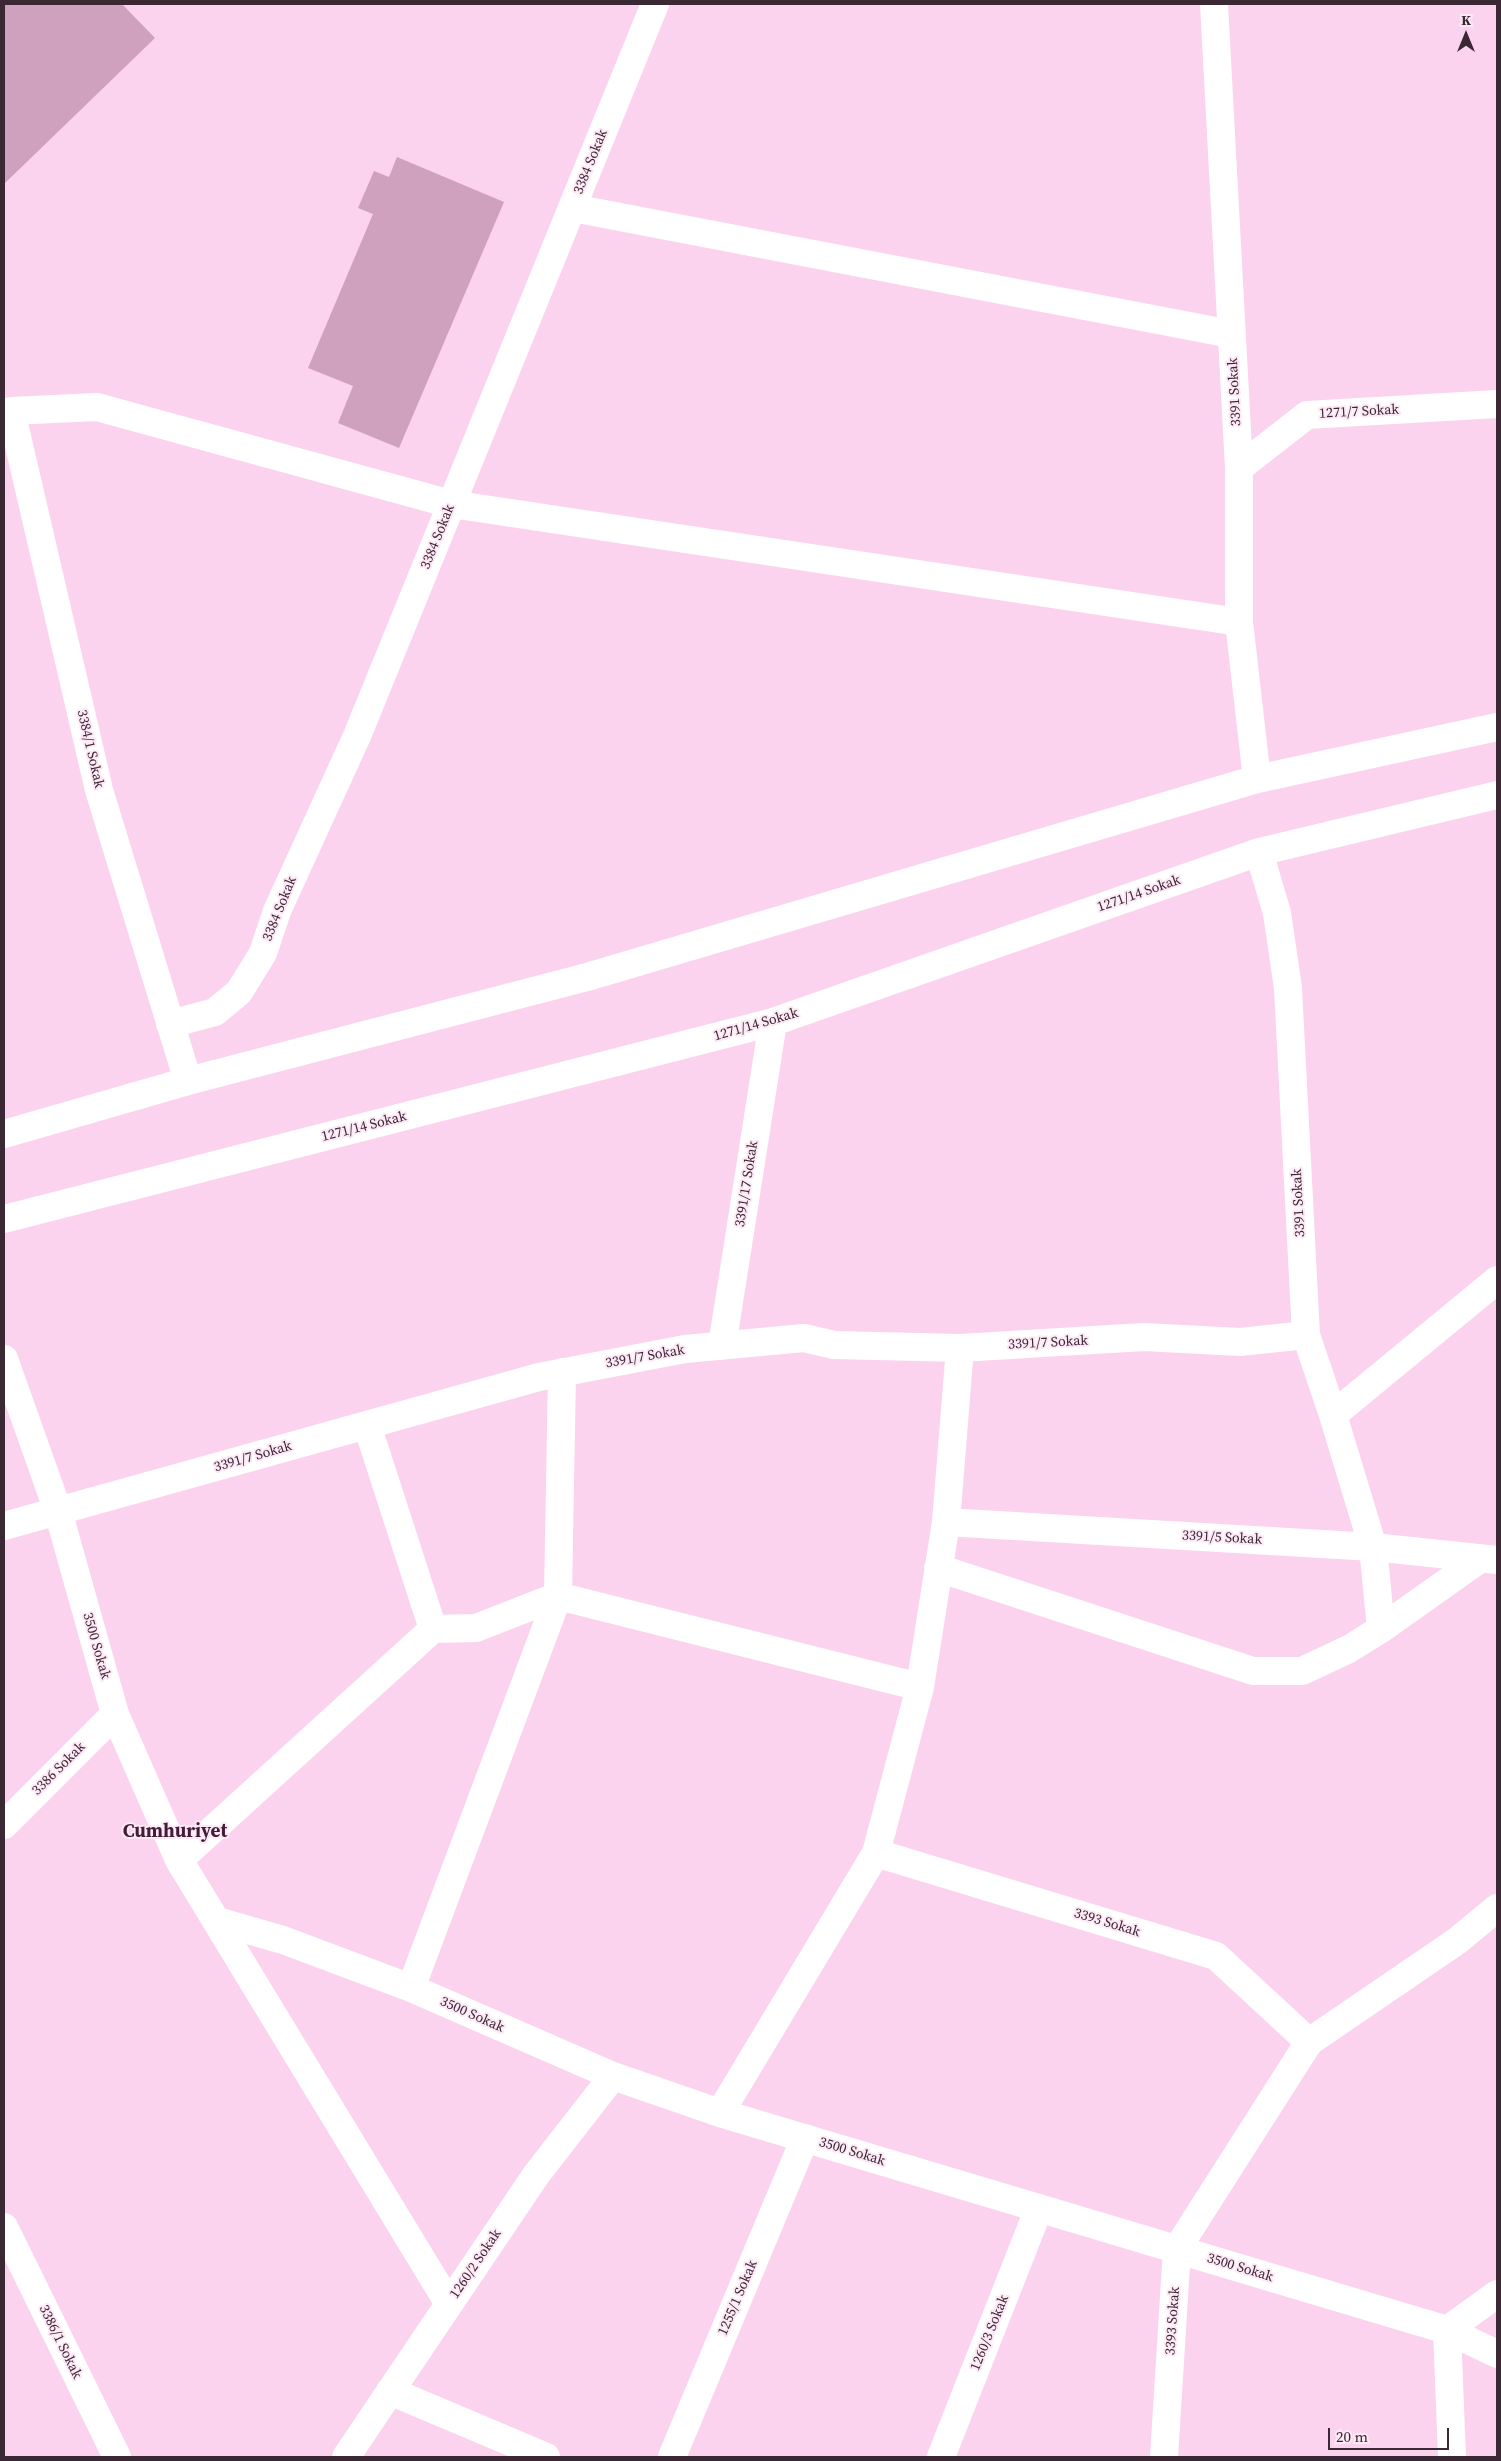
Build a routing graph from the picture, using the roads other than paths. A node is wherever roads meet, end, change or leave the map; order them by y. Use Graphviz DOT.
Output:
graph roads {
  1 [pos="655,4"];
  2 [pos="1214,4"];
  3 [pos="573,208"];
  4 [pos="1231,334"];
  5 [pos="1497,404"];
  6 [pos="8,412"];
  7 [pos="1239,468"];
  8 [pos="452,504"];
  9 [pos="1239,622"];
  10 [pos="1497,727"];
  11 [pos="1257,779"];
  12 [pos="1497,794"];
  13 [pos="1259,852"];
  14 [pos="773,1022"];
  15 [pos="170,1024"];
  16 [pos="188,1081"];
  17 [pos="4,1134"];
  18 [pos="4,1219"];
  19 [pos="1497,1280"];
  20 [pos="1306,1335"];
  21 [pos="722,1346"];
  22 [pos="960,1348"];
  23 [pos="4,1359"];
  24 [pos="562,1372"];
  25 [pos="1333,1415"];
  26 [pos="367,1425"];
  27 [pos="58,1511"];
  28 [pos="946,1522"];
  29 [pos="4,1526"];
  30 [pos="1373,1547"];
  31 [pos="1489,1559"];
  32 [pos="938,1568"];
  33 [pos="558,1596"];
  34 [pos="433,1628"];
  35 [pos="1381,1628"];
  36 [pos="920,1687"];
  37 [pos="115,1714"];
  38 [pos="4,1824"];
  39 [pos="876,1853"];
  40 [pos="179,1860"];
  41 [pos="1497,1908"];
  42 [pos="217,1921"];
  43 [pos="411,1988"];
  44 [pos="1309,2042"];
  45 [pos="613,2076"];
  46 [pos="720,2113"];
  47 [pos="805,2138"];
  48 [pos="1039,2208"];
  49 [pos="4,2226"];
  50 [pos="1177,2249"];
  51 [pos="1497,2294"];
  52 [pos="449,2304"];
  53 [pos="1447,2330"];
  54 [pos="1497,2354"];
  55 [pos="390,2391"];
  56 [pos="117,2457"];
  57 [pos="346,2457"];
  58 [pos="546,2457"];
  59 [pos="672,2457"];
  60 [pos="940,2457"];
  61 [pos="1164,2457"];
  62 [pos="1452,2457"];
  1 -- 3 [label="street, 3384 Sokak"];
  2 -- 4 [label="street, 3391 Sokak"];
  3 -- 4 [label="street"];
  3 -- 8 [label="street, 3384 Sokak"];
  4 -- 7 [label="street, 3391 Sokak"];
  5 -- 7 [label="street, 1271/7 Sokak"];
  6 -- 8 [label="street"];
  6 -- 15 [label="street, 3384/1 Sokak"];
  7 -- 9 [label="street, 3391 Sokak"];
  8 -- 9 [label="street"];
  8 -- 15 [label="street, 3384 Sokak"];
  9 -- 11 [label="street, 3391 Sokak"];
  10 -- 11 [label="street"];
  11 -- 16 [label="street"];
  12 -- 13 [label="street, 1271/14 Sokak"];
  13 -- 14 [label="street, 1271/14 Sokak"];
  13 -- 20 [label="street, 3391 Sokak"];
  14 -- 18 [label="street, 1271/14 Sokak"];
  14 -- 21 [label="street, 3391/17 Sokak"];
  15 -- 16 [label="street, 3384/1 Sokak"];
  16 -- 17 [label="street"];
  19 -- 25 [label="street"];
  20 -- 22 [label="street, 3391/7 Sokak"];
  20 -- 25 [label="street, 3391 Sokak"];
  21 -- 22 [label="street, 3391/7 Sokak"];
  21 -- 24 [label="street, 3391/7 Sokak"];
  22 -- 28 [label="street"];
  23 -- 27 [label="street, 3500 Sokak"];
  24 -- 26 [label="street, 3391/7 Sokak"];
  24 -- 33 [label="street"];
  25 -- 30 [label="street, 3391 Sokak"];
  26 -- 27 [label="street, 3391/7 Sokak"];
  26 -- 34 [label="street"];
  27 -- 29 [label="street, 3391/7 Sokak"];
  27 -- 37 [label="street, 3500 Sokak"];
  28 -- 30 [label="street, 3391/5 Sokak"];
  28 -- 32 [label="street"];
  30 -- 31 [label="street, 3391/5 Sokak"];
  30 -- 35 [label="street, 3391 Sokak"];
  31 -- 35 [label="street"];
  32 -- 35 [label="street"];
  32 -- 36 [label="street"];
  33 -- 34 [label="street"];
  33 -- 36 [label="street"];
  33 -- 43 [label="street"];
  34 -- 40 [label="street"];
  36 -- 39 [label="street"];
  37 -- 38 [label="street, 3386 Sokak"];
  37 -- 40 [label="street, 3500 Sokak"];
  39 -- 44 [label="street, 3393 Sokak"];
  39 -- 46 [label="street"];
  40 -- 42 [label="street, 3500 Sokak"];
  41 -- 44 [label="street, 3393 Sokak"];
  42 -- 43 [label="street, 3500 Sokak"];
  42 -- 52 [label="street, 3500 Sokak"];
  43 -- 45 [label="street, 3500 Sokak"];
  44 -- 50 [label="street, 3393 Sokak"];
  45 -- 46 [label="street, 3500 Sokak"];
  45 -- 52 [label="street, 1260/2 Sokak"];
  46 -- 47 [label="street, 3500 Sokak"];
  47 -- 48 [label="street, 3500 Sokak"];
  47 -- 59 [label="street, 1255/1 Sokak"];
  48 -- 50 [label="street, 3500 Sokak"];
  48 -- 60 [label="street, 1260/3 Sokak"];
  49 -- 56 [label="street, 3386/1 Sokak"];
  50 -- 53 [label="street, 3500 Sokak"];
  50 -- 61 [label="street, 3393 Sokak"];
  51 -- 53 [label="street"];
  52 -- 55 [label="street, 1260/2 Sokak"];
  53 -- 54 [label="street, 3500 Sokak"];
  53 -- 62 [label="street"];
  55 -- 57 [label="street, 1260/2 Sokak"];
  55 -- 58 [label="street"];
}
